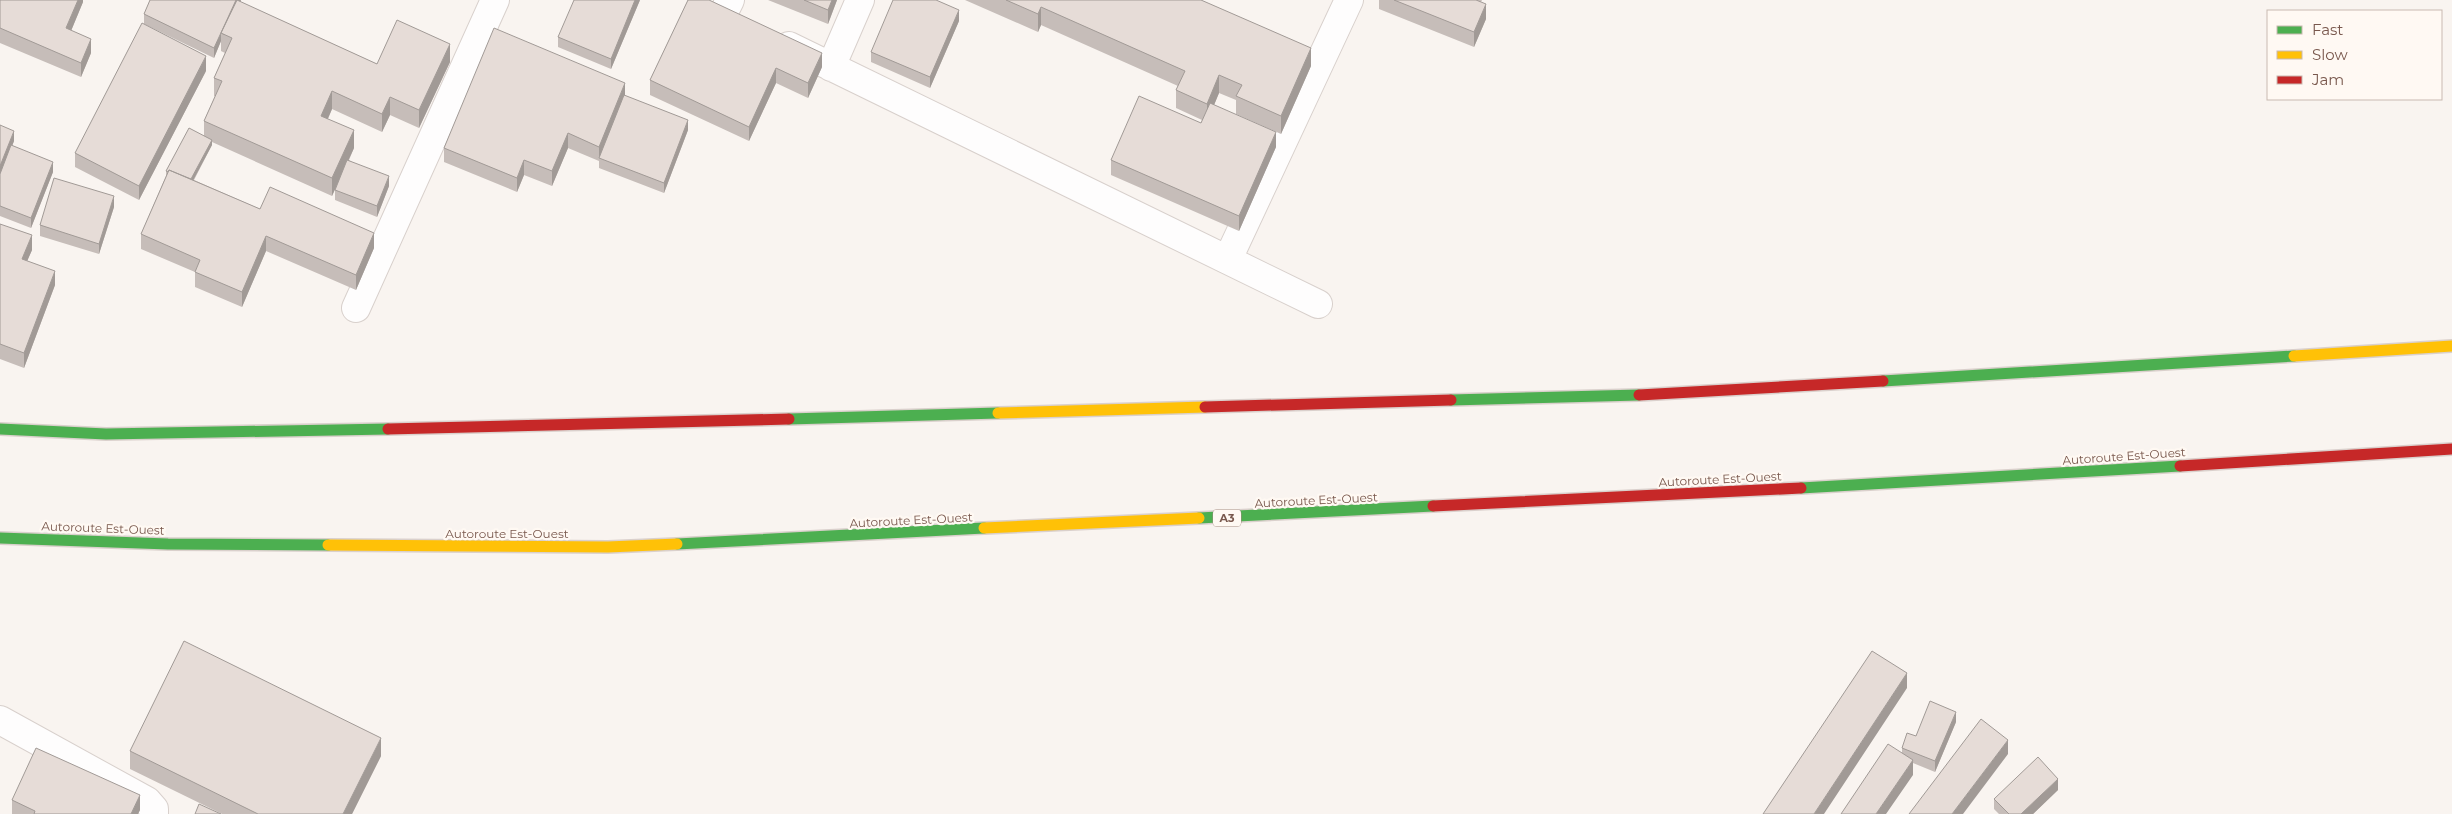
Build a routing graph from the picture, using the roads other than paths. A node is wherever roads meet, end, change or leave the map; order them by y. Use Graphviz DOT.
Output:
graph roads {
  1 [pos="495,0"];
  2 [pos="860,0"];
  3 [pos="1349,0"];
  4 [pos="718,6"];
  5 [pos="1296,45"];
  6 [pos="1322,57"];
  7 [pos="831,67"];
  8 [pos="1228,259"];
  9 [pos="1318,304"];
  10 [pos="356,308"];
  11 [pos="2452,346"];
  12 [pos="0,429"];
  13 [pos="2452,449"];
  14 [pos="0,538"];
  15 [pos="0,720"];
  16 [pos="154,814"];
  1 -- 10 [label="street"];
  2 -- 7 [label="street"];
  3 -- 6 [label="street"];
  4 -- 7 [label="street"];
  5 -- 6 [label="street"];
  6 -- 8 [label="street"];
  7 -- 8 [label="street"];
  8 -- 9 [label="street"];
  11 -- 12 [label="highway"];
  13 -- 14 [label="highway, Autoroute Est-Ouest / A3"];
  15 -- 16 [label="street"];
}
